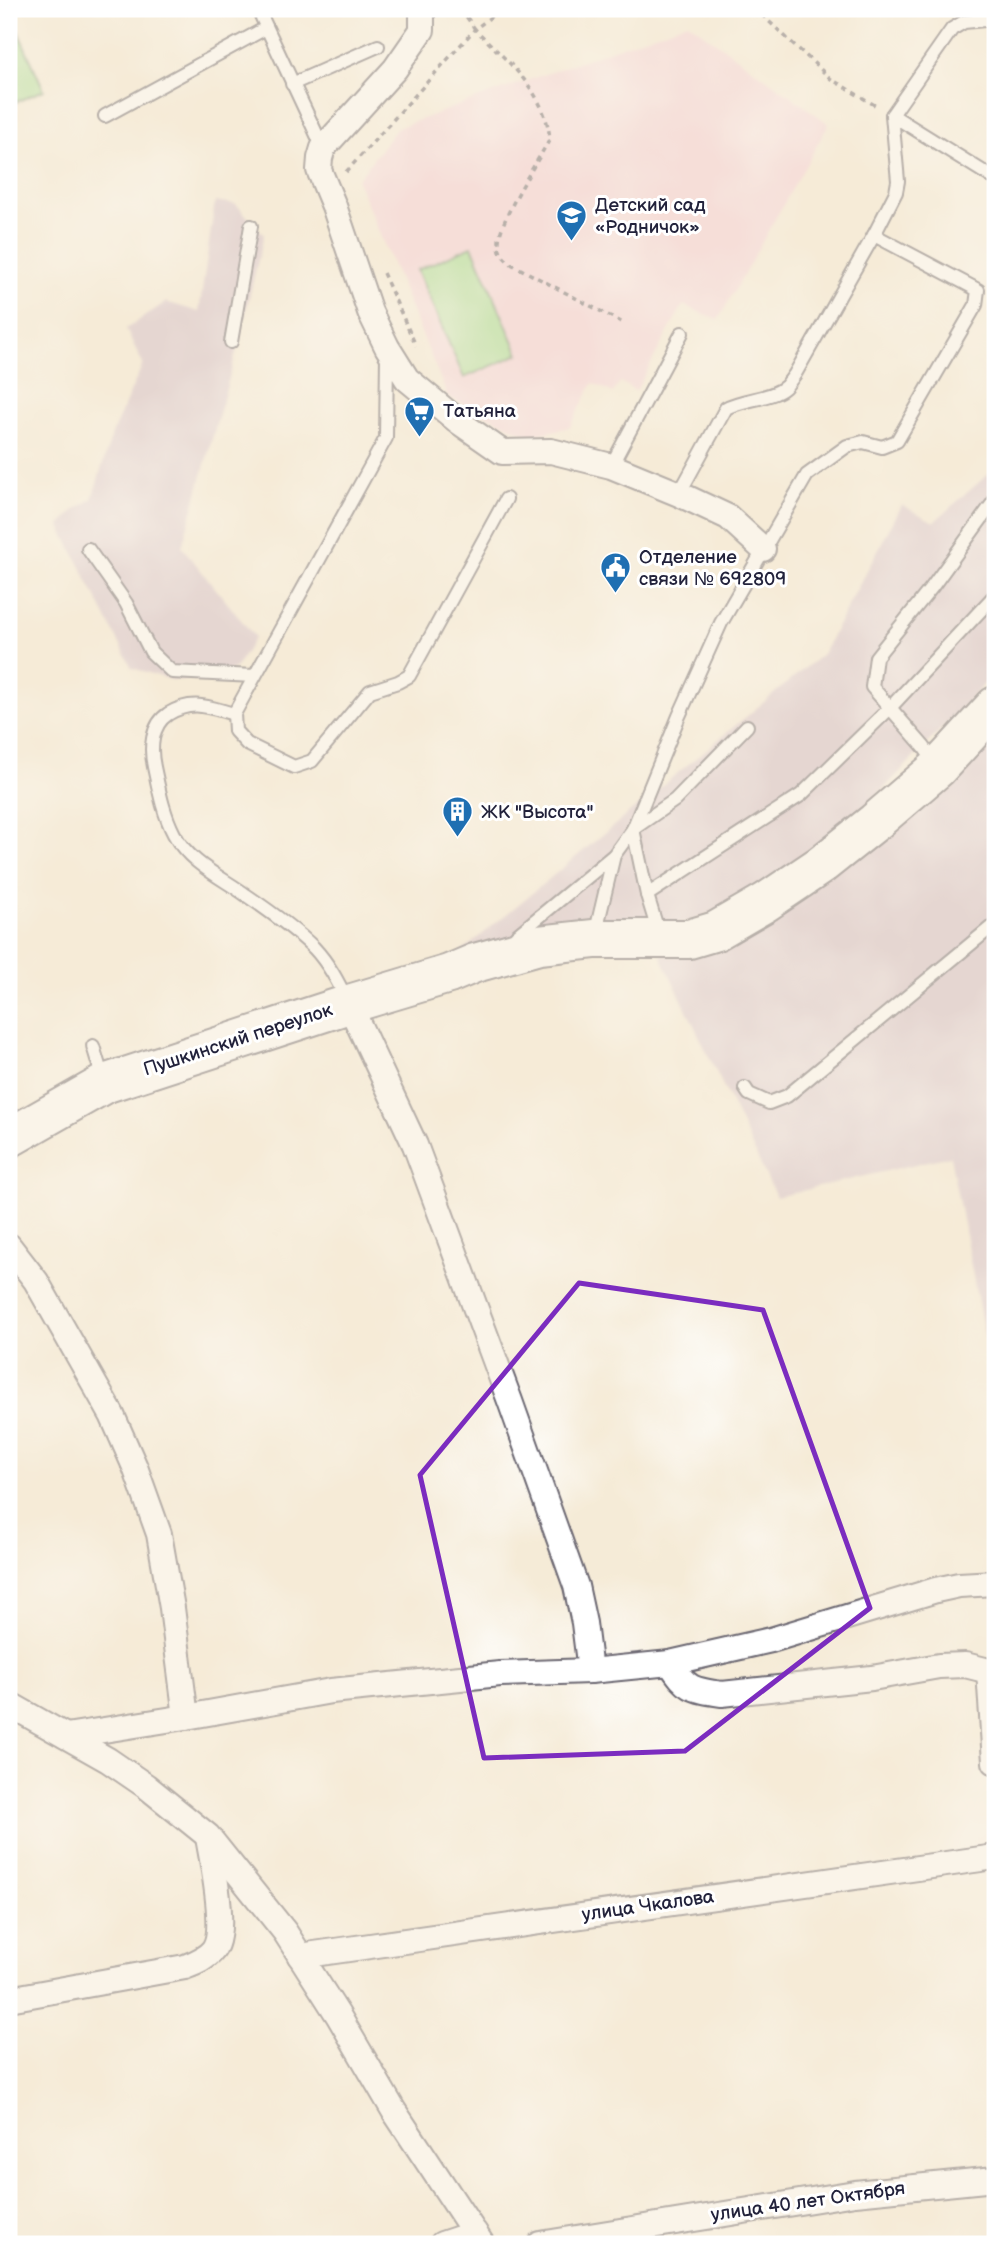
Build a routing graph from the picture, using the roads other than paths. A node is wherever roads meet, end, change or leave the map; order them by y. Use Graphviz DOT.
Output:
graph roads {
  1 [pos="258,9"];
  2 [pos="422,9"];
  3 [pos="995,19"];
  4 [pos="266,28"];
  5 [pos="378,46"];
  6 [pos="292,84"];
  7 [pos="892,115"];
  8 [pos="105,116"];
  9 [pos="323,148"];
  10 [pos="995,179"];
  11 [pos="251,226"];
  12 [pos="874,235"];
  13 [pos="682,333"];
  14 [pos="231,342"];
  15 [pos="387,346"];
  16 [pos="611,466"];
  17 [pos="679,494"];
  18 [pos="506,499"];
  19 [pos="995,500"];
  20 [pos="762,549"];
  21 [pos="88,550"];
  22 [pos="995,595"];
  23 [pos="254,676"];
  24 [pos="995,706"];
  25 [pos="889,709"];
  26 [pos="234,714"];
  27 [pos="747,726"];
  28 [pos="938,768"];
  29 [pos="633,829"];
  30 [pos="614,855"];
  31 [pos="647,895"];
  32 [pos="995,924"];
  33 [pos="594,939"];
  34 [pos="662,941"];
  35 [pos="475,963"];
  36 [pos="349,1004"];
  37 [pos="93,1046"];
  38 [pos="104,1084"];
  39 [pos="745,1088"];
  40 [pos="9,1138"];
  41 [pos="9,1246"];
  42 [pos="995,1583"];
  43 [pos="670,1663"];
  44 [pos="590,1671"];
  45 [pos="992,1671"];
  46 [pos="9,1704"];
  47 [pos="186,1717"];
  48 [pos="66,1736"];
  49 [pos="995,1762"];
  50 [pos="208,1836"];
  51 [pos="995,1857"];
  52 [pos="300,1956"];
  53 [pos="9,1999"];
  54 [pos="995,2179"];
  55 [pos="478,2239"];
  56 [pos="442,2244"];
  57 [pos="540,2244"];
  1 -- 4 [label="lane"];
  2 -- 9 [label="street"];
  3 -- 7 [label="lane"];
  4 -- 6 [label="lane"];
  4 -- 8 [label="lane"];
  5 -- 6 [label="lane"];
  6 -- 9 [label="lane"];
  7 -- 10 [label="lane"];
  7 -- 12 [label="lane"];
  9 -- 15 [label="street"];
  11 -- 14 [label="lane"];
  12 -- 17 [label="lane"];
  12 -- 20 [label="lane"];
  13 -- 16 [label="lane"];
  15 -- 16 [label="street"];
  15 -- 23 [label="lane"];
  16 -- 17 [label="street"];
  17 -- 20 [label="street"];
  18 -- 26 [label="lane"];
  19 -- 25 [label="lane"];
  20 -- 29 [label="lane"];
  21 -- 23 [label="lane"];
  22 -- 25 [label="lane"];
  23 -- 26 [label="lane"];
  24 -- 28 [label="main road, Пушкинский переулок"];
  25 -- 28 [label="lane"];
  25 -- 31 [label="lane"];
  26 -- 36 [label="lane"];
  27 -- 29 [label="lane"];
  28 -- 34 [label="main road, Пушкинский переулок"];
  29 -- 30 [label="lane"];
  29 -- 31 [label="lane"];
  30 -- 33 [label="lane"];
  30 -- 35 [label="lane"];
  31 -- 34 [label="lane"];
  32 -- 39 [label="lane"];
  33 -- 34 [label="main road, Пушкинский переулок"];
  33 -- 35 [label="main road, Пушкинский переулок"];
  35 -- 36 [label="main road, Пушкинский переулок"];
  36 -- 38 [label="main road, Пушкинский переулок"];
  36 -- 44 [label="street"];
  37 -- 38 [label="lane"];
  38 -- 40 [label="main road, Пушкинский переулок"];
  41 -- 47 [label="street"];
  42 -- 43 [label="street"];
  43 -- 44 [label="street"];
  43 -- 45 [label="street"];
  44 -- 47 [label="street"];
  45 -- 49 [label="street"];
  46 -- 48 [label="street"];
  47 -- 48 [label="street"];
  48 -- 50 [label="street"];
  50 -- 52 [label="street"];
  50 -- 53 [label="street"];
  51 -- 52 [label="street, улица Чкалова"];
  52 -- 55 [label="street"];
  54 -- 57 [label="street, улица 40 лет Октября"];
  55 -- 56 [label="street"];
}
